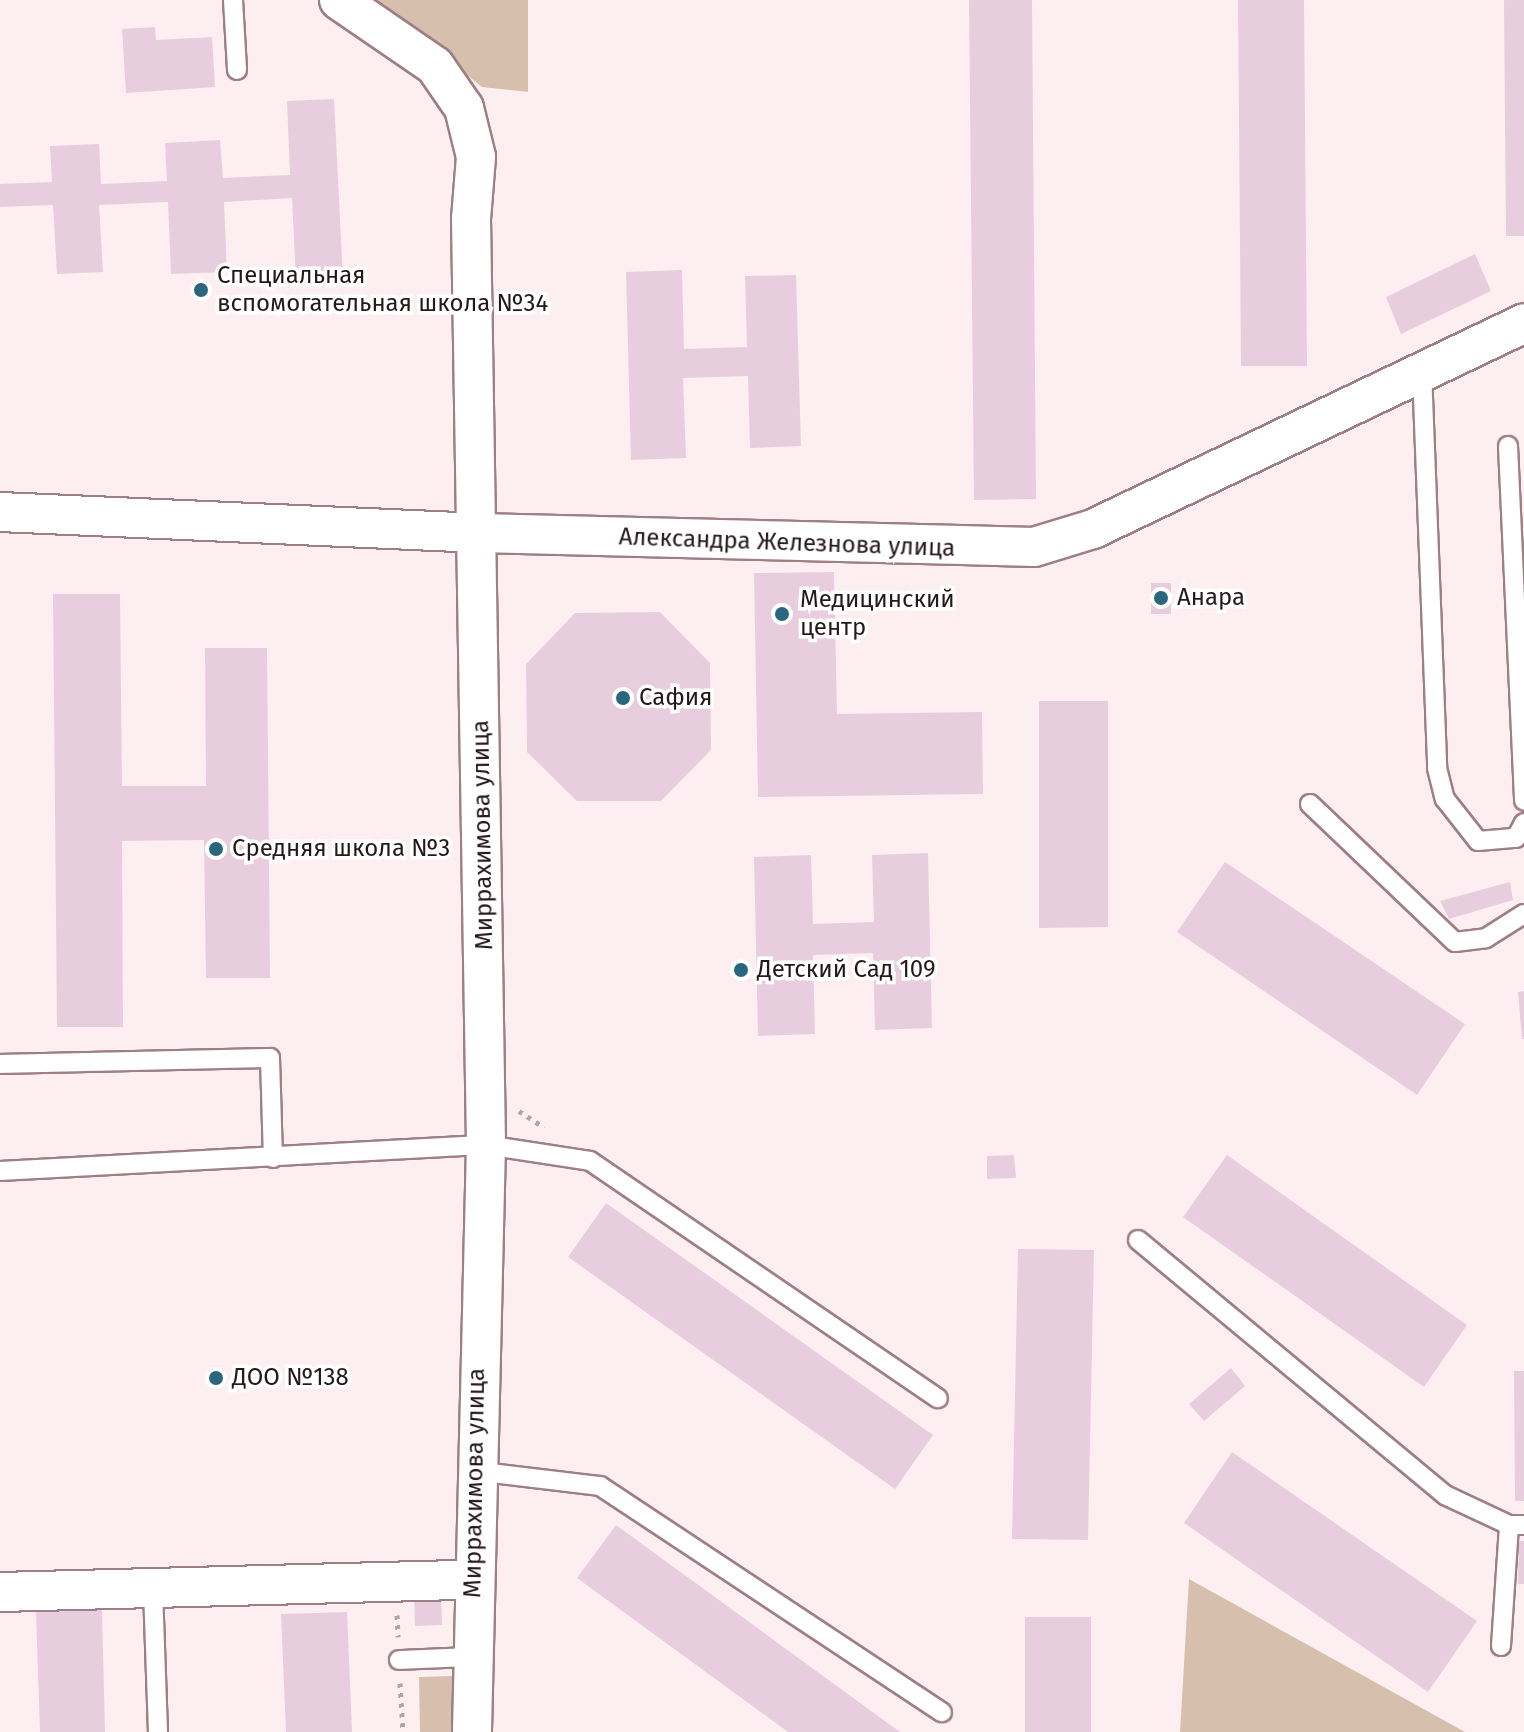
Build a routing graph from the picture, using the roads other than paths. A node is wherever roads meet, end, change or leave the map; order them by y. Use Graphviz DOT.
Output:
graph roads {
  1 [pos="233,0"];
  2 [pos="339,0"];
  3 [pos="237,70"];
  4 [pos="1524,323"];
  5 [pos="1422,371"];
  6 [pos="1508,446"];
  7 [pos="0,512"];
  8 [pos="479,533"];
  9 [pos="1524,801"];
  10 [pos="1310,804"];
  11 [pos="1524,823"];
  12 [pos="1524,914"];
  13 [pos="0,1064"];
  14 [pos="486,1145"];
  15 [pos="273,1158"];
  16 [pos="0,1171"];
  17 [pos="1138,1240"];
  18 [pos="938,1398"];
  19 [pos="474,1471"];
  20 [pos="1516,1525"];
  21 [pos="472,1580"];
  22 [pos="153,1589"];
  23 [pos="0,1592"];
  24 [pos="1501,1646"];
  25 [pos="472,1657"];
  26 [pos="399,1660"];
  27 [pos="942,1712"];
  28 [pos="158,1732"];
  29 [pos="472,1732"];
  1 -- 3 [label="lane"];
  2 -- 8 [label="street, Миррахимова улица"];
  4 -- 5 [label="street, Александра Железнова улица"];
  5 -- 8 [label="street, Александра Железнова улица"];
  5 -- 11 [label="lane"];
  6 -- 9 [label="lane"];
  7 -- 8 [label="street, Александра Железнова улица"];
  8 -- 14 [label="street, Миррахимова улица"];
  10 -- 12 [label="lane"];
  13 -- 15 [label="lane"];
  14 -- 15 [label="lane"];
  14 -- 18 [label="lane"];
  14 -- 19 [label="street, Миррахимова улица"];
  15 -- 16 [label="lane"];
  17 -- 20 [label="lane"];
  19 -- 21 [label="street, Миррахимова улица"];
  19 -- 27 [label="lane"];
  20 -- 24 [label="lane"];
  21 -- 22 [label="street"];
  21 -- 25 [label="street, Миррахимова улица"];
  22 -- 23 [label="street"];
  22 -- 28 [label="lane"];
  25 -- 26 [label="lane"];
  25 -- 29 [label="street, Миррахимова улица"];
}
